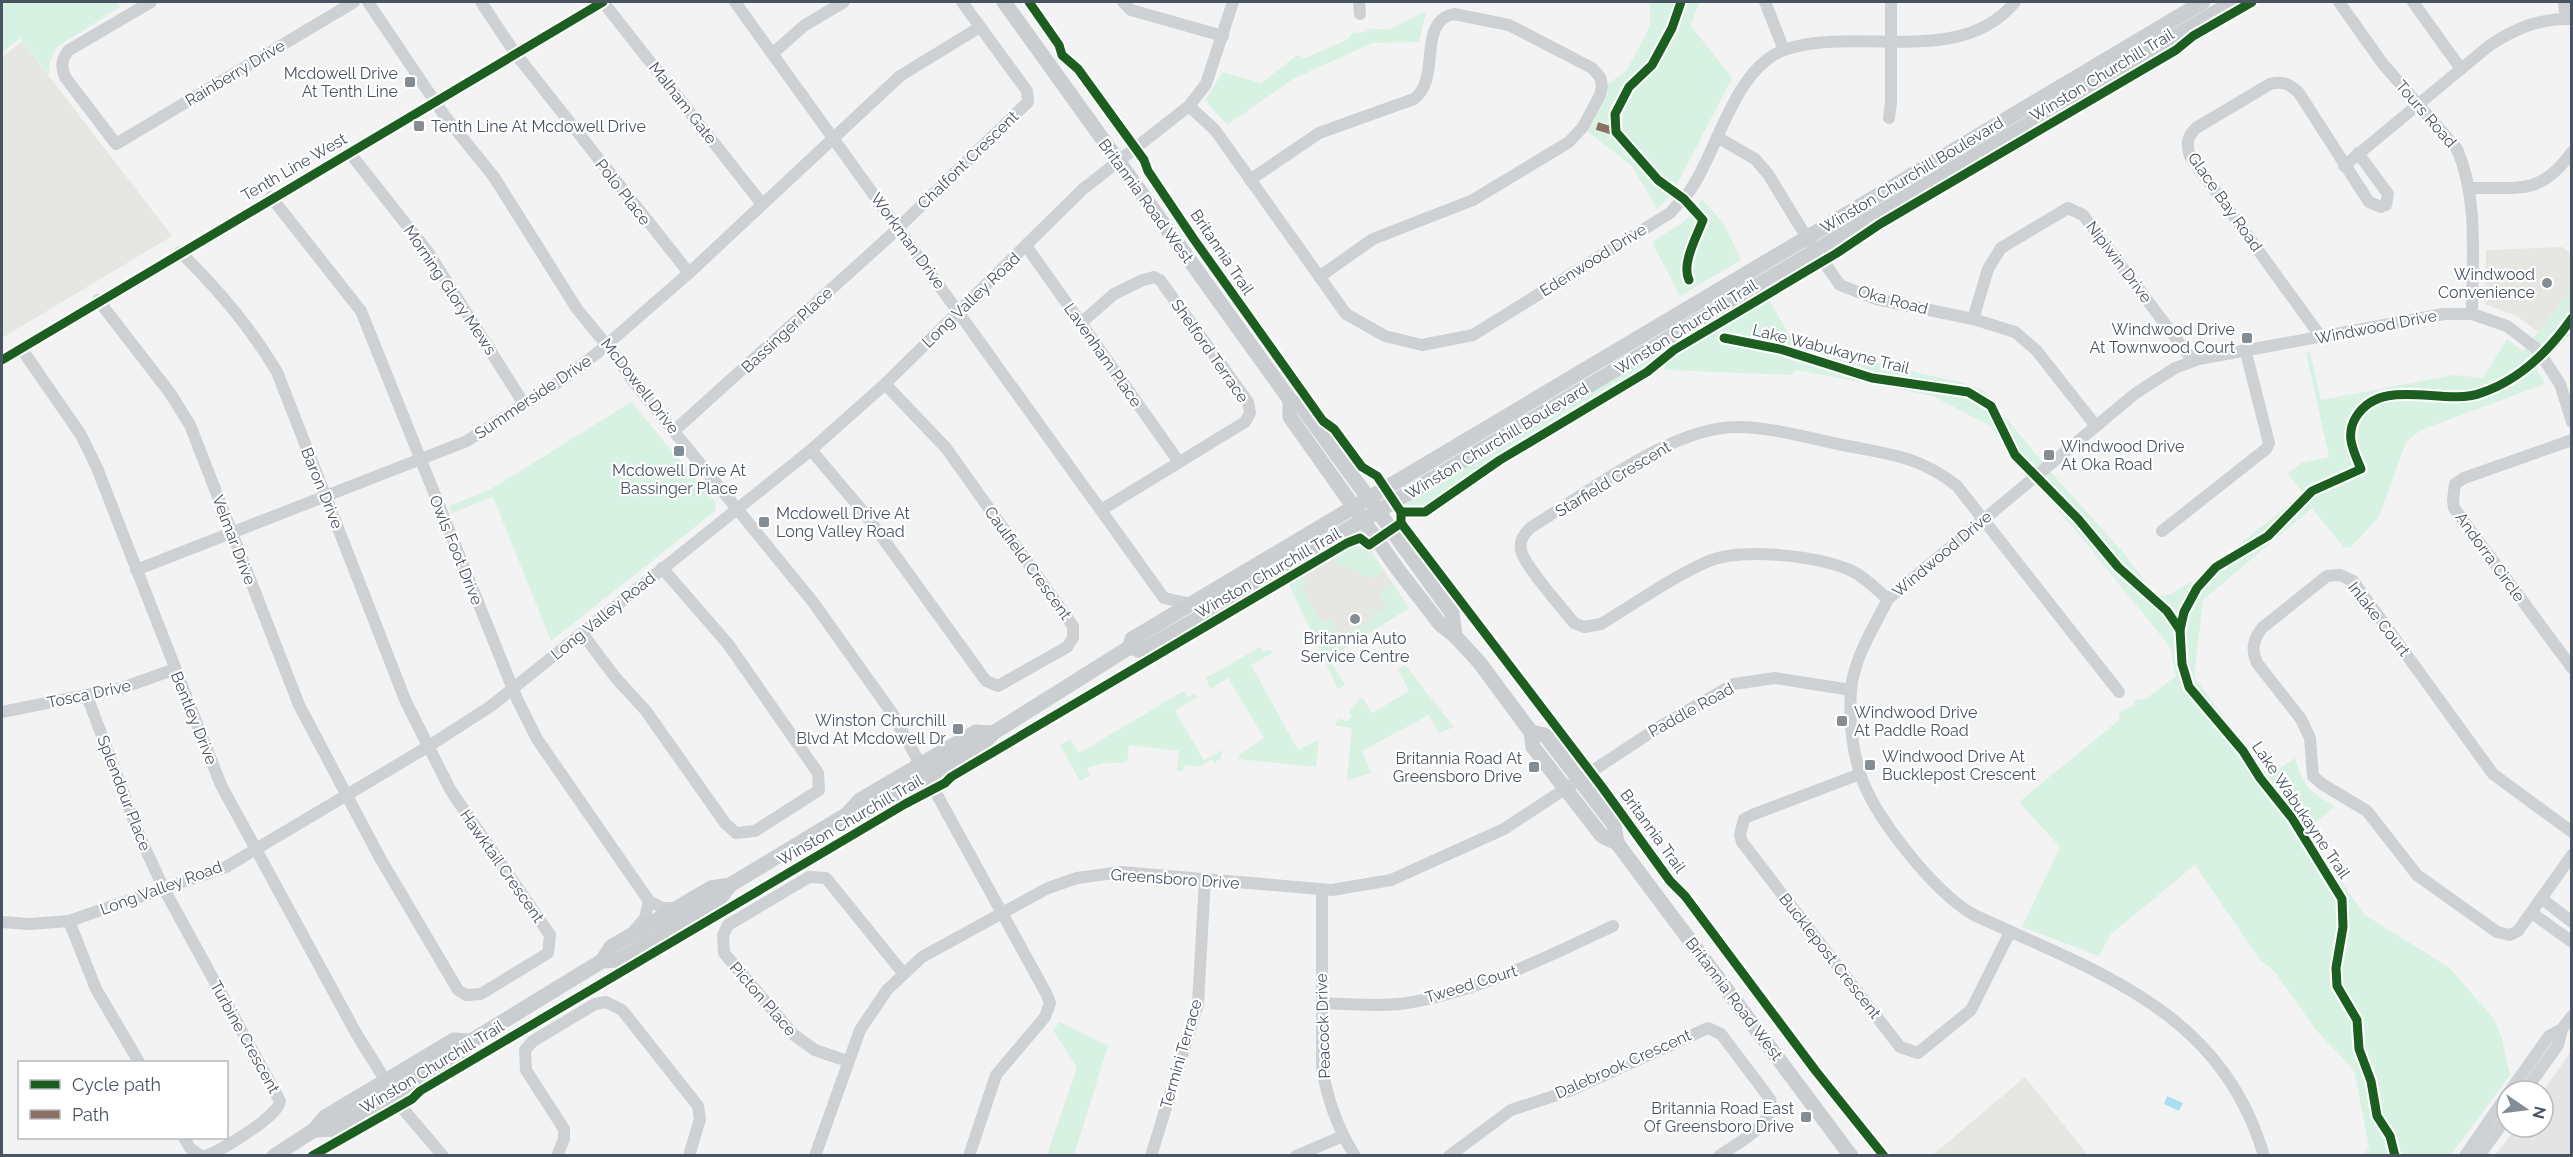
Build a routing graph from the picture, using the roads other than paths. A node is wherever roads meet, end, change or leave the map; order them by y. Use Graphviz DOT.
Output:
graph roads {
  1 [pos="151,2"];
  2 [pos="354,2"];
  3 [pos="368,2"];
  4 [pos="480,2"];
  5 [pos="603,2"];
  6 [pos="735,2"];
  7 [pos="844,2"];
  8 [pos="962,2"];
  9 [pos="1004,2"];
  10 [pos="1123,2"];
  11 [pos="1233,2"];
  12 [pos="1765,2"];
  13 [pos="1891,2"];
  14 [pos="2015,2"];
  15 [pos="2203,2"];
  16 [pos="2233,2"];
  17 [pos="2339,2"];
  18 [pos="2413,2"];
  19 [pos="2565,2"];
  20 [pos="2568,19"];
  21 [pos="980,27"];
  22 [pos="1222,36"];
  23 [pos="1892,40"];
  24 [pos="1784,50"];
  25 [pos="515,53"];
  26 [pos="773,53"];
  27 [pos="2461,69"];
  28 [pos="435,101"];
  29 [pos="2418,104"];
  30 [pos="1189,106"];
  31 [pos="1889,118"];
  32 [pos="833,137"];
  33 [pos="1717,137"];
  34 [pos="349,152"];
  35 [pos="2571,152"];
  36 [pos="2358,153"];
  37 [pos="1118,161"];
  38 [pos="2344,165"];
  39 [pos="1250,180"];
  40 [pos="2470,188"];
  41 [pos="271,197"];
  42 [pos="762,204"];
  43 [pos="898,227"];
  44 [pos="1811,244"];
  45 [pos="1027,247"];
  46 [pos="180,252"];
  47 [pos="689,273"];
  48 [pos="1319,277"];
  49 [pos="98,300"];
  50 [pos="958,310"];
  51 [pos="2472,314"];
  52 [pos="1973,319"];
  53 [pos="1081,323"];
  54 [pos="2321,337"];
  55 [pos="607,345"];
  56 [pos="21,348"];
  57 [pos="2245,349"];
  58 [pos="2,360"];
  59 [pos="2193,361"];
  60 [pos="885,384"];
  61 [pos="1290,400"];
  62 [pos="525,404"];
  63 [pos="2571,423"];
  64 [pos="2096,426"];
  65 [pos="674,431"];
  66 [pos="2571,440"];
  67 [pos="811,450"];
  68 [pos="419,457"];
  69 [pos="1179,462"];
  70 [pos="325,495"];
  71 [pos="1373,506"];
  72 [pos="739,508"];
  73 [pos="1101,510"];
  74 [pos="1358,515"];
  75 [pos="1984,519"];
  76 [pos="2162,531"];
  77 [pos="231,533"];
  78 [pos="662,568"];
  79 [pos="136,570"];
  80 [pos="1164,598"];
  81 [pos="1888,599"];
  82 [pos="1191,604"];
  83 [pos="1157,624"];
  84 [pos="582,633"];
  85 [pos="1455,636"];
  86 [pos="1130,647"];
  87 [pos="2571,668"];
  88 [pos="175,669"];
  89 [pos="513,688"];
  90 [pos="1851,690"];
  91 [pos="2119,692"];
  92 [pos="87,696"];
  93 [pos="2,712"];
  94 [pos="1531,732"];
  95 [pos="429,746"];
  96 [pos="924,771"];
  97 [pos="1860,774"];
  98 [pos="1579,780"];
  99 [pos="1565,789"];
  100 [pos="346,796"];
  101 [pos="2571,832"];
  102 [pos="1617,843"];
  103 [pos="256,849"];
  104 [pos="2571,855"];
  105 [pos="1205,879"];
  106 [pos="730,885"];
  107 [pos="164,889"];
  108 [pos="1322,890"];
  109 [pos="2541,898"];
  110 [pos="649,901"];
  111 [pos="678,908"];
  112 [pos="1002,911"];
  113 [pos="2532,913"];
  114 [pos="69,921"];
  115 [pos="2571,921"];
  116 [pos="2,922"];
  117 [pos="1613,926"];
  118 [pos="2010,932"];
  119 [pos="628,937"];
  120 [pos="2571,942"];
  121 [pos="603,961"];
  122 [pos="903,973"];
  123 [pos="1321,1003"];
  124 [pos="2571,1016"];
  125 [pos="2562,1029"];
  126 [pos="138,1061"];
  127 [pos="847,1061"];
  128 [pos="2519,1079"];
  129 [pos="2534,1079"];
  130 [pos="389,1088"];
  131 [pos="2495,1124"];
  132 [pos="2495,1129"];
  133 [pos="1343,1136"];
  134 [pos="185,1139"];
  135 [pos="203,1155"];
  136 [pos="274,1155"];
  137 [pos="442,1155"];
  138 [pos="556,1155"];
  139 [pos="689,1155"];
  140 [pos="815,1155"];
  141 [pos="969,1155"];
  142 [pos="1151,1155"];
  143 [pos="1296,1155"];
  144 [pos="1355,1155"];
  145 [pos="1449,1155"];
  146 [pos="1719,1155"];
  147 [pos="1851,1155"];
  148 [pos="2264,1155"];
  149 [pos="2465,1155"];
  150 [pos="2479,1155"];
  1 -- 2 [label="street, Rainberry Drive"];
  3 -- 28 [label="street, McDowell Drive"];
  4 -- 25 [label="street, Polo Place"];
  5 -- 25 [label="street, Tenth Line West"];
  5 -- 42 [label="street, Malham Gate"];
  6 -- 26 [label="street, Workman Drive"];
  7 -- 26 [label="street"];
  8 -- 21 [label="street, Chalfont Crescent"];
  9 -- 37 [label="main road, Britannia Road West"];
  10 -- 22 [label="street"];
  11 -- 22 [label="street, Long Valley Road"];
  12 -- 24 [label="street"];
  13 -- 23 [label="street"];
  14 -- 23 [label="street, Edenwood Drive"];
  15 -- 44 [label="main road, Winston Churchill Boulevard"];
  16 -- 44 [label="main road, Winston Churchill Boulevard"];
  17 -- 29 [label="street, Tours Road"];
  18 -- 27 [label="street"];
  19 -- 20 [label="street"];
  20 -- 27 [label="street"];
  21 -- 32 [label="street, Summerside Drive"];
  21 -- 43 [label="street, Chalfont Crescent"];
  22 -- 30 [label="street, Long Valley Road"];
  23 -- 24 [label="street, Edenwood Drive"];
  23 -- 31 [label="street"];
  24 -- 33 [label="street, Edenwood Drive"];
  25 -- 28 [label="street, Tenth Line West"];
  25 -- 47 [label="street, Polo Place"];
  26 -- 32 [label="street, Workman Drive"];
  27 -- 29 [label="street"];
  28 -- 34 [label="street, Tenth Line West"];
  28 -- 55 [label="street, McDowell Drive"];
  29 -- 36 [label="street"];
  29 -- 40 [label="street, Tours Road"];
  30 -- 37 [label="street, Long Valley Road"];
  30 -- 39 [label="street, Edenwood Drive"];
  32 -- 42 [label="street, Summerside Drive"];
  32 -- 43 [label="street, Workman Drive"];
  33 -- 44 [label="street, Oka Road"];
  33 -- 48 [label="street, Edenwood Drive"];
  34 -- 41 [label="street, Tenth Line West"];
  34 -- 62 [label="street, Morning Glory Mews"];
  35 -- 40 [label="street"];
  36 -- 38 [label="street"];
  36 -- 38 [label="street, Glace Bay Road"];
  37 -- 45 [label="street, Long Valley Road"];
  37 -- 61 [label="main road, Britannia Road West"];
  38 -- 54 [label="street, Glace Bay Road"];
  39 -- 48 [label="street, Edenwood Drive"];
  39 -- 48 [label="street"];
  40 -- 51 [label="street, Tours Road"];
  41 -- 46 [label="street, Tenth Line West"];
  41 -- 68 [label="street, Owls Foot Drive"];
  42 -- 47 [label="street, Summerside Drive"];
  43 -- 50 [label="street, Workman Drive"];
  43 -- 65 [label="street, Bassinger Place"];
  44 -- 52 [label="street, Oka Road"];
  44 -- 71 [label="main road, Winston Churchill Boulevard"];
  45 -- 50 [label="street, Long Valley Road"];
  45 -- 53 [label="street, Lavenham Place"];
  46 -- 49 [label="street, Tenth Line West"];
  46 -- 70 [label="street, Baron Drive"];
  47 -- 55 [label="street, Summerside Drive"];
  49 -- 56 [label="street, Tenth Line West"];
  49 -- 77 [label="street, Velmar Drive"];
  50 -- 60 [label="street, Long Valley Road"];
  50 -- 73 [label="street, Workman Drive"];
  51 -- 54 [label="street, Windwood Drive"];
  51 -- 63 [label="street, Windwood Drive"];
  52 -- 59 [label="street, Nipiwin Drive"];
  52 -- 64 [label="street, Oka Road"];
  53 -- 69 [label="street, Lavenham Place"];
  53 -- 69 [label="street, Shelford Terrace"];
  54 -- 57 [label="street, Windwood Drive"];
  55 -- 62 [label="street, Summerside Drive"];
  55 -- 65 [label="street, McDowell Drive"];
  56 -- 58 [label="street, Tenth Line West"];
  56 -- 79 [label="street, Bentley Drive"];
  57 -- 59 [label="street, Windwood Drive"];
  57 -- 76 [label="street"];
  59 -- 64 [label="street, Windwood Drive"];
  60 -- 67 [label="street, Long Valley Road"];
  60 -- 67 [label="street, Caulfield Crescent"];
  61 -- 71 [label="main road, Britannia Road West"];
  61 -- 74 [label="main road, Britannia Road West"];
  62 -- 68 [label="street, Summerside Drive"];
  64 -- 75 [label="street, Windwood Drive"];
  65 -- 72 [label="street, McDowell Drive"];
  66 -- 87 [label="street, Andorra Circle"];
  67 -- 72 [label="street, Long Valley Road"];
  68 -- 70 [label="street, Summerside Drive"];
  68 -- 89 [label="street, Owls Foot Drive"];
  69 -- 73 [label="street, Shelford Terrace"];
  70 -- 77 [label="street, Summerside Drive"];
  70 -- 95 [label="street, Baron Drive"];
  71 -- 74 [label="main road, Winston Churchill Boulevard"];
  71 -- 85 [label="main road, Britannia Road West"];
  72 -- 78 [label="street, Long Valley Road"];
  72 -- 96 [label="street, McDowell Drive"];
  73 -- 80 [label="street, Workman Drive"];
  74 -- 82 [label="main road, Winston Churchill Boulevard"];
  74 -- 85 [label="main road, Britannia Road West"];
  74 -- 86 [label="main road, Winston Churchill Boulevard"];
  75 -- 81 [label="street, Windwood Drive"];
  75 -- 81 [label="street, Starfield Crescent"];
  75 -- 91 [label="street, Starfield Crescent"];
  77 -- 79 [label="street, Summerside Drive"];
  77 -- 100 [label="street, Velmar Drive"];
  78 -- 84 [label="street, Long Valley Road"];
  78 -- 84 [label="street"];
  79 -- 88 [label="street, Bentley Drive"];
  80 -- 82 [label="street"];
  80 -- 83 [label="street"];
  81 -- 90 [label="street, Windwood Drive"];
  82 -- 83 [label="main road, Winston Churchill Boulevard"];
  83 -- 86 [label="main road, Winston Churchill Boulevard"];
  84 -- 89 [label="street, Long Valley Road"];
  85 -- 94 [label="main road, Britannia Road West"];
  86 -- 96 [label="main road, Winston Churchill Boulevard"];
  88 -- 92 [label="street, Tosca Drive"];
  88 -- 103 [label="street, Bentley Drive"];
  89 -- 95 [label="street, Long Valley Road"];
  89 -- 110 [label="street, Owls Foot Drive"];
  90 -- 97 [label="street, Windwood Drive"];
  90 -- 98 [label="street, Paddle Road"];
  92 -- 93 [label="street, Tosca Drive"];
  92 -- 107 [label="street, Splendour Place"];
  94 -- 98 [label="main road, Britannia Road West"];
  94 -- 99 [label="main road, Britannia Road West"];
  95 -- 100 [label="street, Long Valley Road"];
  95 -- 100 [label="street, Hawktail Crescent"];
  96 -- 106 [label="main road, Winston Churchill Boulevard"];
  96 -- 112 [label="street, McDowell Drive"];
  97 -- 118 [label="street, Windwood Drive"];
  97 -- 118 [label="street, Bucklepost Crescent"];
  98 -- 99 [label="street, Greensboro Drive"];
  98 -- 102 [label="main road, Britannia Road West"];
  99 -- 102 [label="main road, Britannia Road West"];
  99 -- 108 [label="street, Greensboro Drive"];
  100 -- 103 [label="street, Long Valley Road"];
  101 -- 113 [label="street, Inlake Court"];
  102 -- 147 [label="main road, Britannia Road West"];
  103 -- 107 [label="street, Long Valley Road"];
  103 -- 130 [label="street, Bentley Drive"];
  104 -- 109 [label="street, Inlake Court"];
  105 -- 108 [label="street, Greensboro Drive"];
  105 -- 112 [label="street, Greensboro Drive"];
  105 -- 142 [label="street, Termini Terrace"];
  106 -- 111 [label="main road, Winston Churchill Boulevard"];
  106 -- 121 [label="main road, Winston Churchill Boulevard"];
  107 -- 114 [label="street, Long Valley Road"];
  107 -- 135 [label="street, Turbine Crescent"];
  108 -- 123 [label="street, Peacock Drive"];
  109 -- 113 [label="street, Inlake Court"];
  109 -- 115 [label="street"];
  110 -- 111 [label="street"];
  110 -- 119 [label="street"];
  111 -- 119 [label="main road, Winston Churchill Boulevard"];
  112 -- 122 [label="street, Greensboro Drive"];
  112 -- 141 [label="street, McDowell Drive"];
  113 -- 120 [label="street"];
  114 -- 116 [label="street, Long Valley Road"];
  114 -- 126 [label="street"];
  117 -- 123 [label="street, Tweed Court"];
  118 -- 148 [label="street, Windwood Drive"];
  119 -- 121 [label="main road, Winston Churchill Boulevard"];
  121 -- 130 [label="main road, Winston Churchill Boulevard"];
  122 -- 127 [label="street, Greensboro Drive"];
  122 -- 127 [label="street, Picton Place"];
  123 -- 133 [label="street, Peacock Drive"];
  124 -- 125 [label="street"];
  125 -- 128 [label="street"];
  125 -- 129 [label="street"];
  127 -- 140 [label="street, Greensboro Drive"];
  130 -- 136 [label="main road, Winston Churchill Boulevard"];
  130 -- 137 [label="street, Bentley Drive"];
  131 -- 149 [label="street"];
  132 -- 150 [label="street"];
  133 -- 143 [label="street"];
  133 -- 144 [label="street, Peacock Drive"];
  134 -- 135 [label="street, Turbine Crescent"];
  138 -- 139 [label="street"];
  145 -- 146 [label="street, Dalebrook Crescent"];
}
